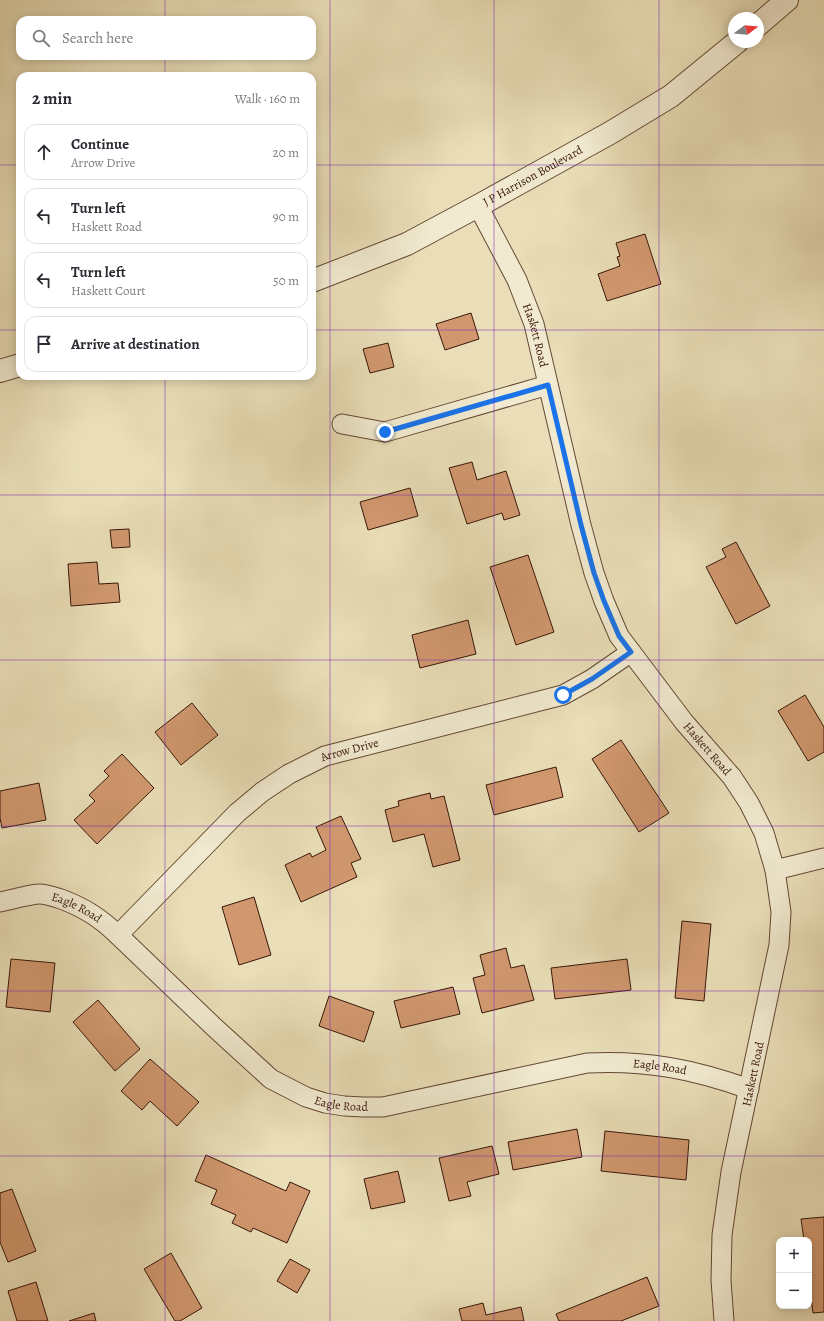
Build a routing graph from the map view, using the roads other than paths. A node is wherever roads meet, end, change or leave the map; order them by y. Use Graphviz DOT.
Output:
graph roads {
  1 [pos="787,0"];
  2 [pos="764,19"];
  3 [pos="730,48"];
  4 [pos="478,206"];
  5 [pos="316,279"];
  6 [pos="16,366"];
  7 [pos="0,370"];
  8 [pos="548,385"];
  9 [pos="342,424"];
  10 [pos="631,652"];
  11 [pos="824,858"];
  12 [pos="776,870"];
  13 [pos="0,902"];
  14 [pos="118,935"];
  15 [pos="749,1089"];
  16 [pos="724,1321"];
  1 -- 2 [label="street"];
  3 -- 4 [label="street, J P Harrison Boulevard"];
  4 -- 5 [label="street, J P Harrison Boulevard"];
  4 -- 8 [label="street, Haskett Road"];
  6 -- 7 [label="street"];
  8 -- 9 [label="street"];
  8 -- 10 [label="street, Haskett Road"];
  10 -- 12 [label="street, Haskett Road"];
  10 -- 14 [label="street, Arrow Drive"];
  11 -- 12 [label="street"];
  12 -- 15 [label="street, Haskett Road"];
  13 -- 14 [label="street, Eagle Road"];
  14 -- 15 [label="street, Eagle Road"];
  15 -- 16 [label="street, Haskett Road"];
}
